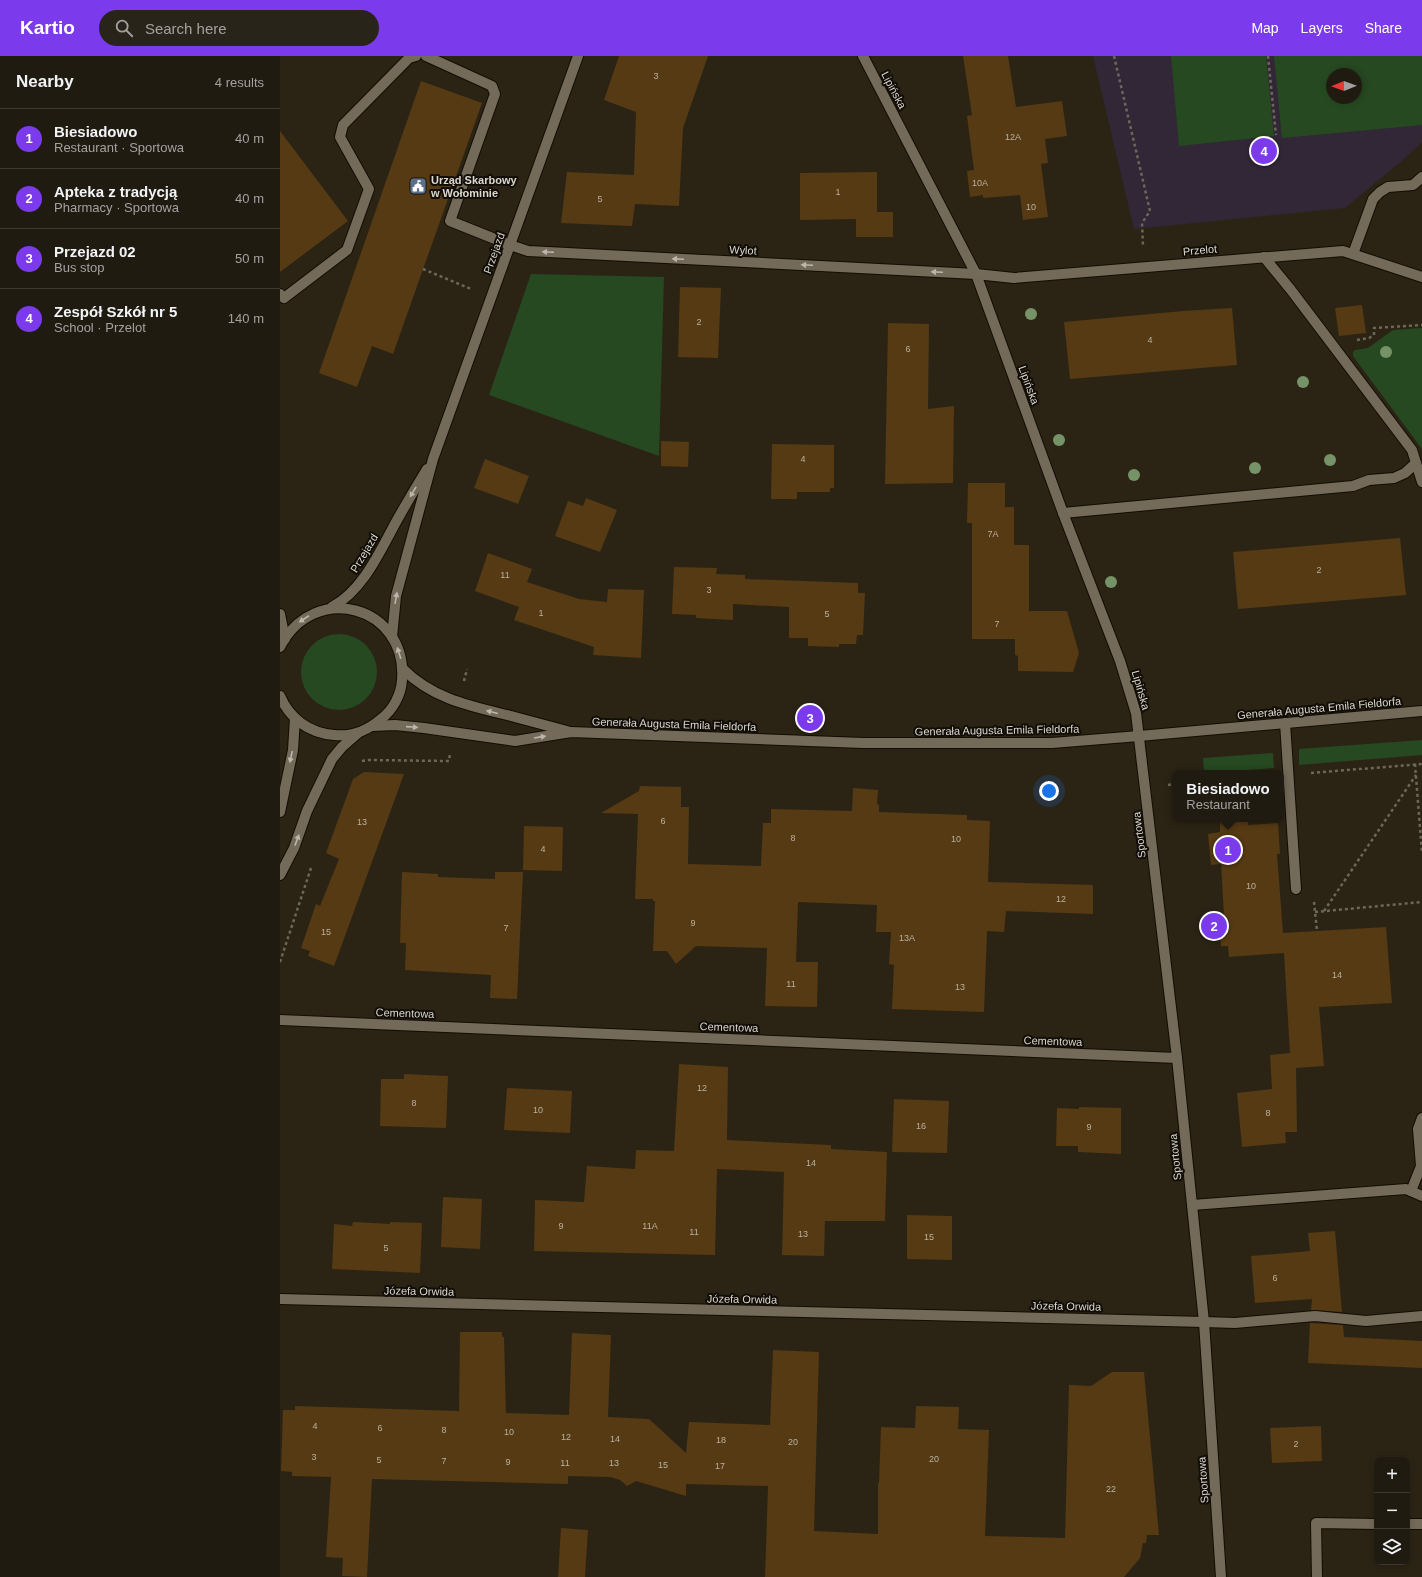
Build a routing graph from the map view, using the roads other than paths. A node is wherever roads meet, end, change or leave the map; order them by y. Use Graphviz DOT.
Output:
graph roads {
  1 [pos="416,56"];
  2 [pos="426,56"];
  3 [pos="578,56"];
  4 [pos="863,56"];
  5 [pos="1422,177"];
  6 [pos="510,245"];
  7 [pos="1353,254"];
  8 [pos="1264,257"];
  9 [pos="976,274"];
  10 [pos="1422,276"];
  11 [pos="280,294"];
  12 [pos="433,459"];
  13 [pos="1416,463"];
  14 [pos="1422,482"];
  15 [pos="1063,513"];
  16 [pos="330,608"];
  17 [pos="280,614"];
  18 [pos="392,637"];
  19 [pos="282,643"];
  20 [pos="403,669"];
  21 [pos="280,696"];
  22 [pos="1422,711"];
  23 [pos="295,718"];
  24 [pos="1285,723"];
  25 [pos="373,726"];
  26 [pos="571,732"];
  27 [pos="358,734"];
  28 [pos="1139,736"];
  29 [pos="280,812"];
  30 [pos="280,875"];
  31 [pos="1296,889"];
  32 [pos="280,1020"];
  33 [pos="1177,1058"];
  34 [pos="1422,1118"];
  35 [pos="1422,1166"];
  36 [pos="1411,1191"];
  37 [pos="1422,1196"];
  38 [pos="1192,1205"];
  39 [pos="280,1299"];
  40 [pos="1422,1316"];
  41 [pos="1204,1322"];
  42 [pos="1374,1524"];
  43 [pos="1410,1524"];
  44 [pos="1422,1524"];
  45 [pos="1221,1577"];
  46 [pos="1317,1577"];
  1 -- 11 [label="street"];
  2 -- 6 [label="street, Wylot"];
  3 -- 6 [label="street, Przejazd"];
  4 -- 9 [label="street, Lipińska"];
  5 -- 7 [label="street"];
  9 -- 6 [label="street, Wylot, one-way"];
  6 -- 12 [label="street, Przejazd"];
  7 -- 8 [label="street, Przelot"];
  7 -- 10 [label="street, Przelot"];
  8 -- 9 [label="street, Przelot"];
  8 -- 13 [label="street"];
  9 -- 15 [label="street, Lipińska"];
  12 -- 16 [label="street, Przejazd, one-way"];
  18 -- 12 [label="street, Przejazd, one-way"];
  13 -- 14 [label="street"];
  13 -- 15 [label="street"];
  15 -- 28 [label="street, Lipińska"];
  16 -- 18 [label="street"];
  16 -- 19 [label="street, one-way"];
  17 -- 19 [label="street"];
  20 -- 18 [label="street, one-way"];
  20 -- 25 [label="street"];
  26 -- 20 [label="street, Generała Augusta Emila Fieldorfa, one-way"];
  21 -- 23 [label="street"];
  22 -- 24 [label="street, Generała Augusta Emila Fieldorfa"];
  23 -- 27 [label="street"];
  23 -- 29 [label="street, one-way"];
  24 -- 28 [label="street, Generała Augusta Emila Fieldorfa"];
  24 -- 31 [label="street"];
  25 -- 26 [label="street, Generała Augusta Emila Fieldorfa, one-way"];
  25 -- 27 [label="street"];
  26 -- 28 [label="street, Generała Augusta Emila Fieldorfa"];
  30 -- 27 [label="street, one-way"];
  28 -- 33 [label="street, Sportowa"];
  32 -- 33 [label="street, Cementowa"];
  33 -- 38 [label="street, Sportowa"];
  34 -- 35 [label="street"];
  35 -- 36 [label="street"];
  36 -- 37 [label="street"];
  36 -- 38 [label="street"];
  38 -- 41 [label="street, Sportowa"];
  39 -- 41 [label="street, Józefa Orwida"];
  40 -- 41 [label="street, Józefa Orwida"];
  41 -- 45 [label="street, Sportowa"];
  42 -- 46 [label="street"];
  43 -- 44 [label="street"];
}
